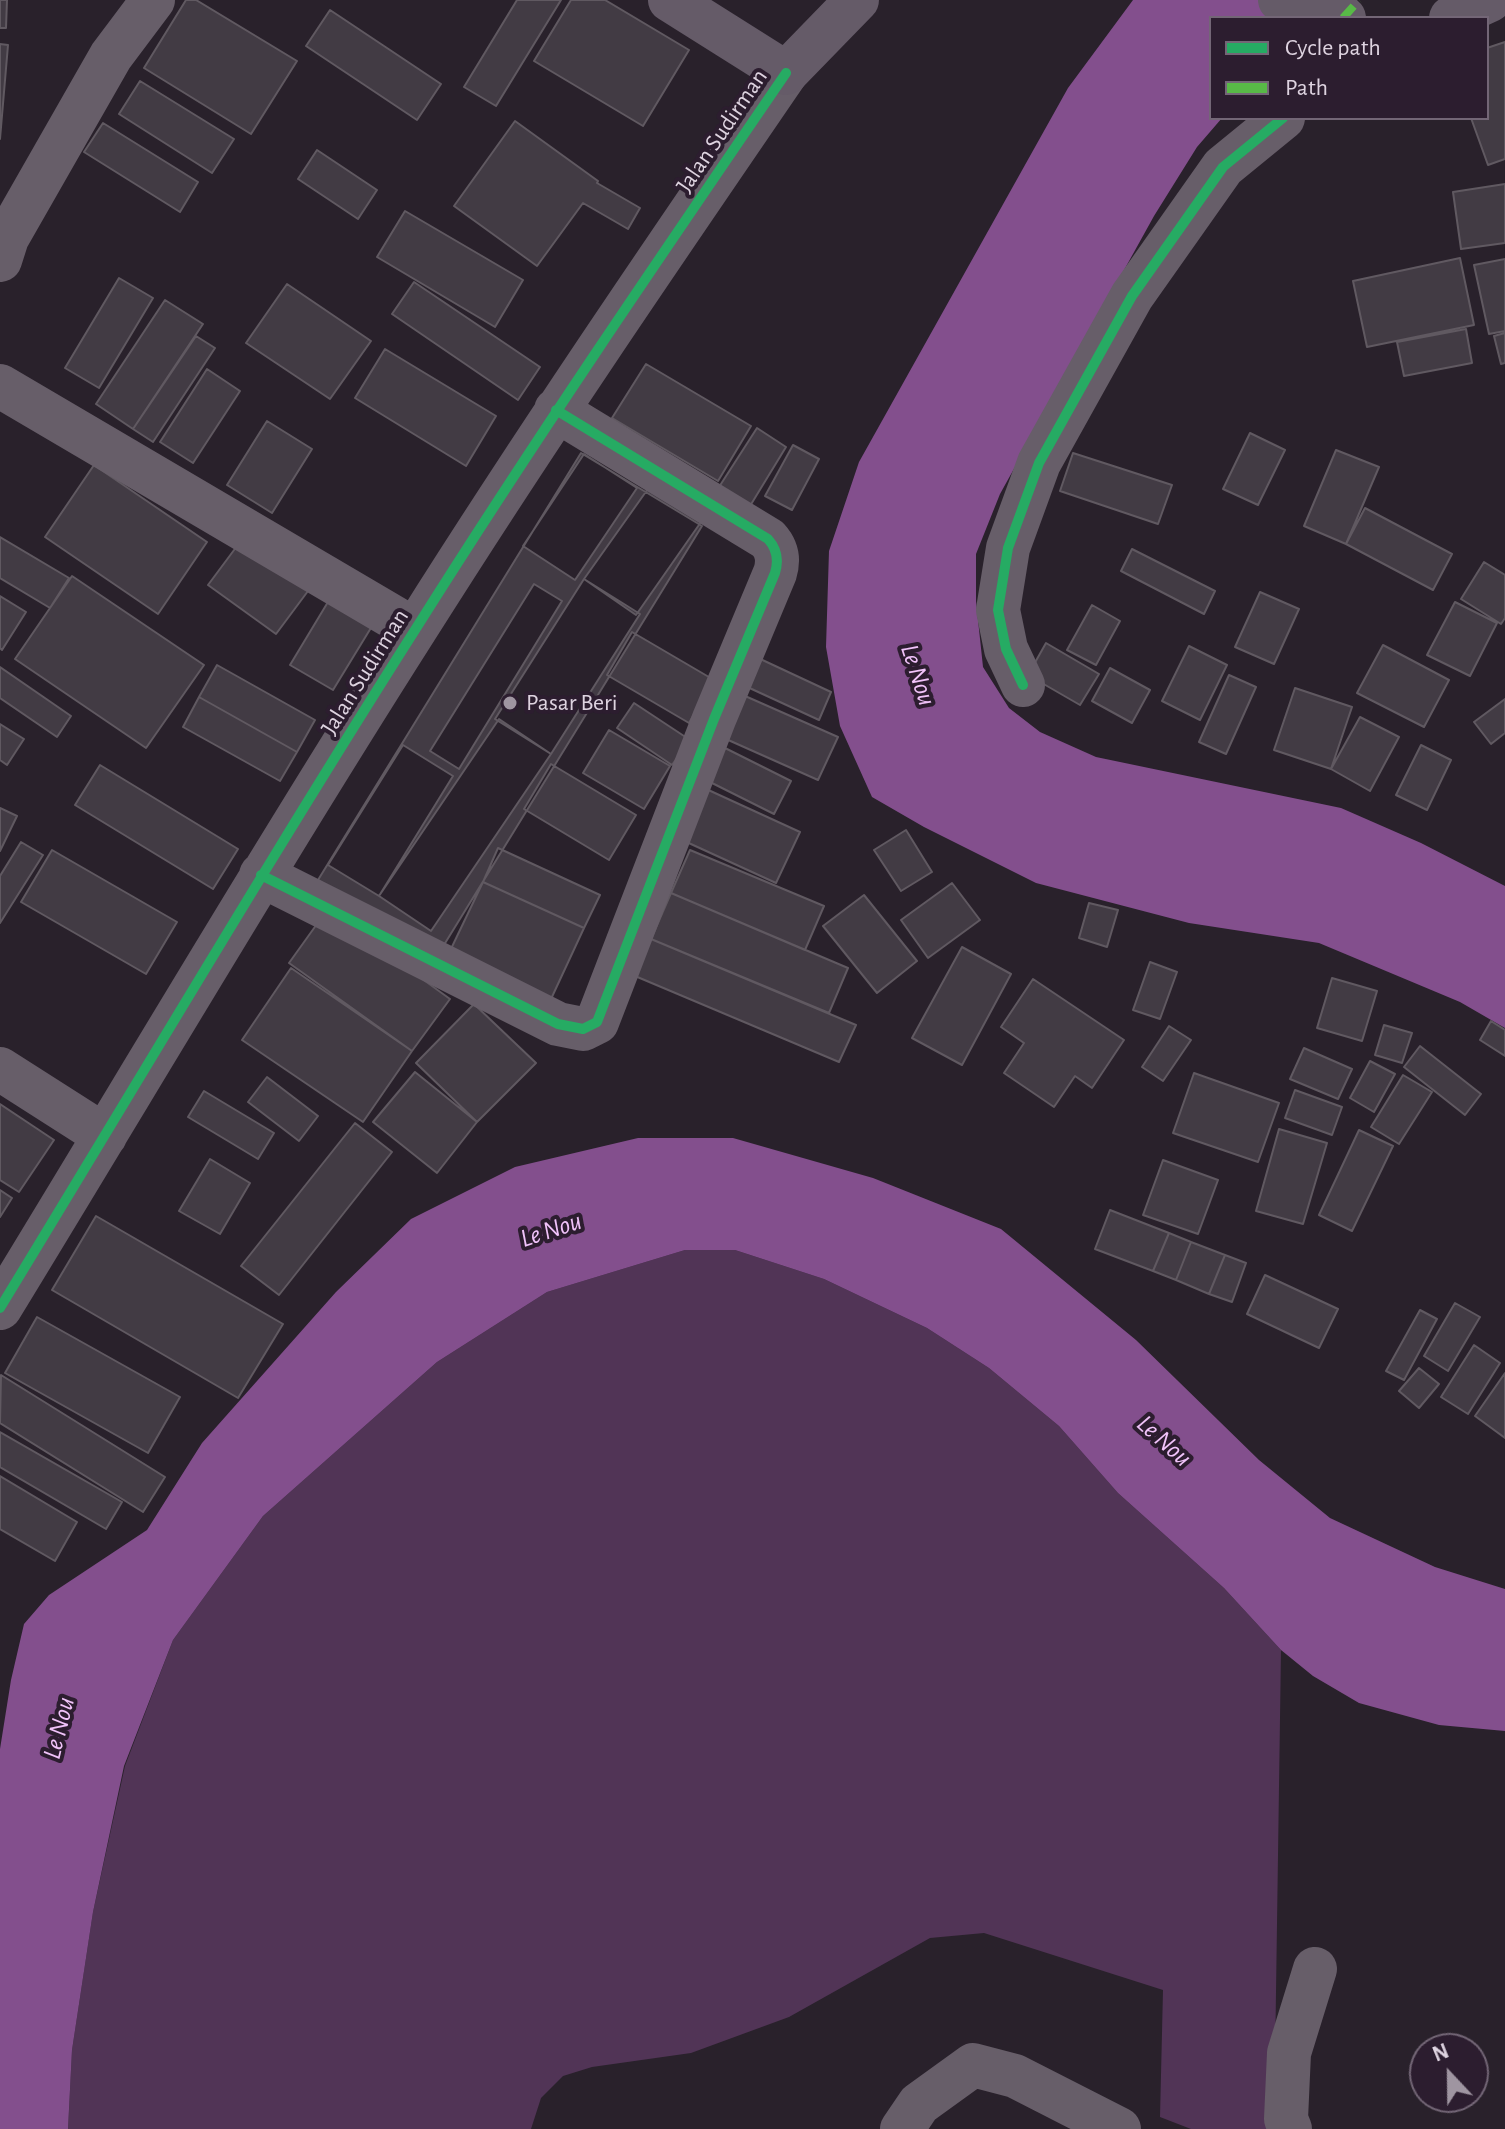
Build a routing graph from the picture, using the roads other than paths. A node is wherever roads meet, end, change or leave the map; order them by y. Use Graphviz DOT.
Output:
graph roads {
  1 [pos="670,0"];
  2 [pos="857,0"];
  3 [pos="1280,0"];
  4 [pos="1490,0"];
  5 [pos="152,1"];
  6 [pos="1345,13"];
  7 [pos="1455,16"];
  8 [pos="786,73"];
  9 [pos="1281,120"];
  10 [pos="0,260"];
  11 [pos="0,386"];
  12 [pos="556,410"];
  13 [pos="415,630"];
  14 [pos="1023,685"];
  15 [pos="261,875"];
  16 [pos="0,1069"];
  17 [pos="105,1136"];
  18 [pos="0,1308"];
  19 [pos="1315,1969"];
  20 [pos="902,2129"];
  21 [pos="1119,2129"];
  22 [pos="1290,2129"];
  1 -- 8 [label="highway"];
  2 -- 8 [label="highway, Jalan Sudirman"];
  3 -- 6 [label="highway"];
  4 -- 7 [label="highway"];
  5 -- 10 [label="street"];
  8 -- 12 [label="street, Jalan Sudirman"];
  9 -- 14 [label="street"];
  11 -- 13 [label="street"];
  12 -- 13 [label="street, Jalan Sudirman"];
  12 -- 15 [label="street"];
  13 -- 15 [label="street, Jalan Sudirman"];
  15 -- 17 [label="street, Jalan Sudirman"];
  16 -- 17 [label="street"];
  17 -- 18 [label="street, Jalan Sudirman"];
  19 -- 22 [label="street"];
  20 -- 21 [label="street"];
}
